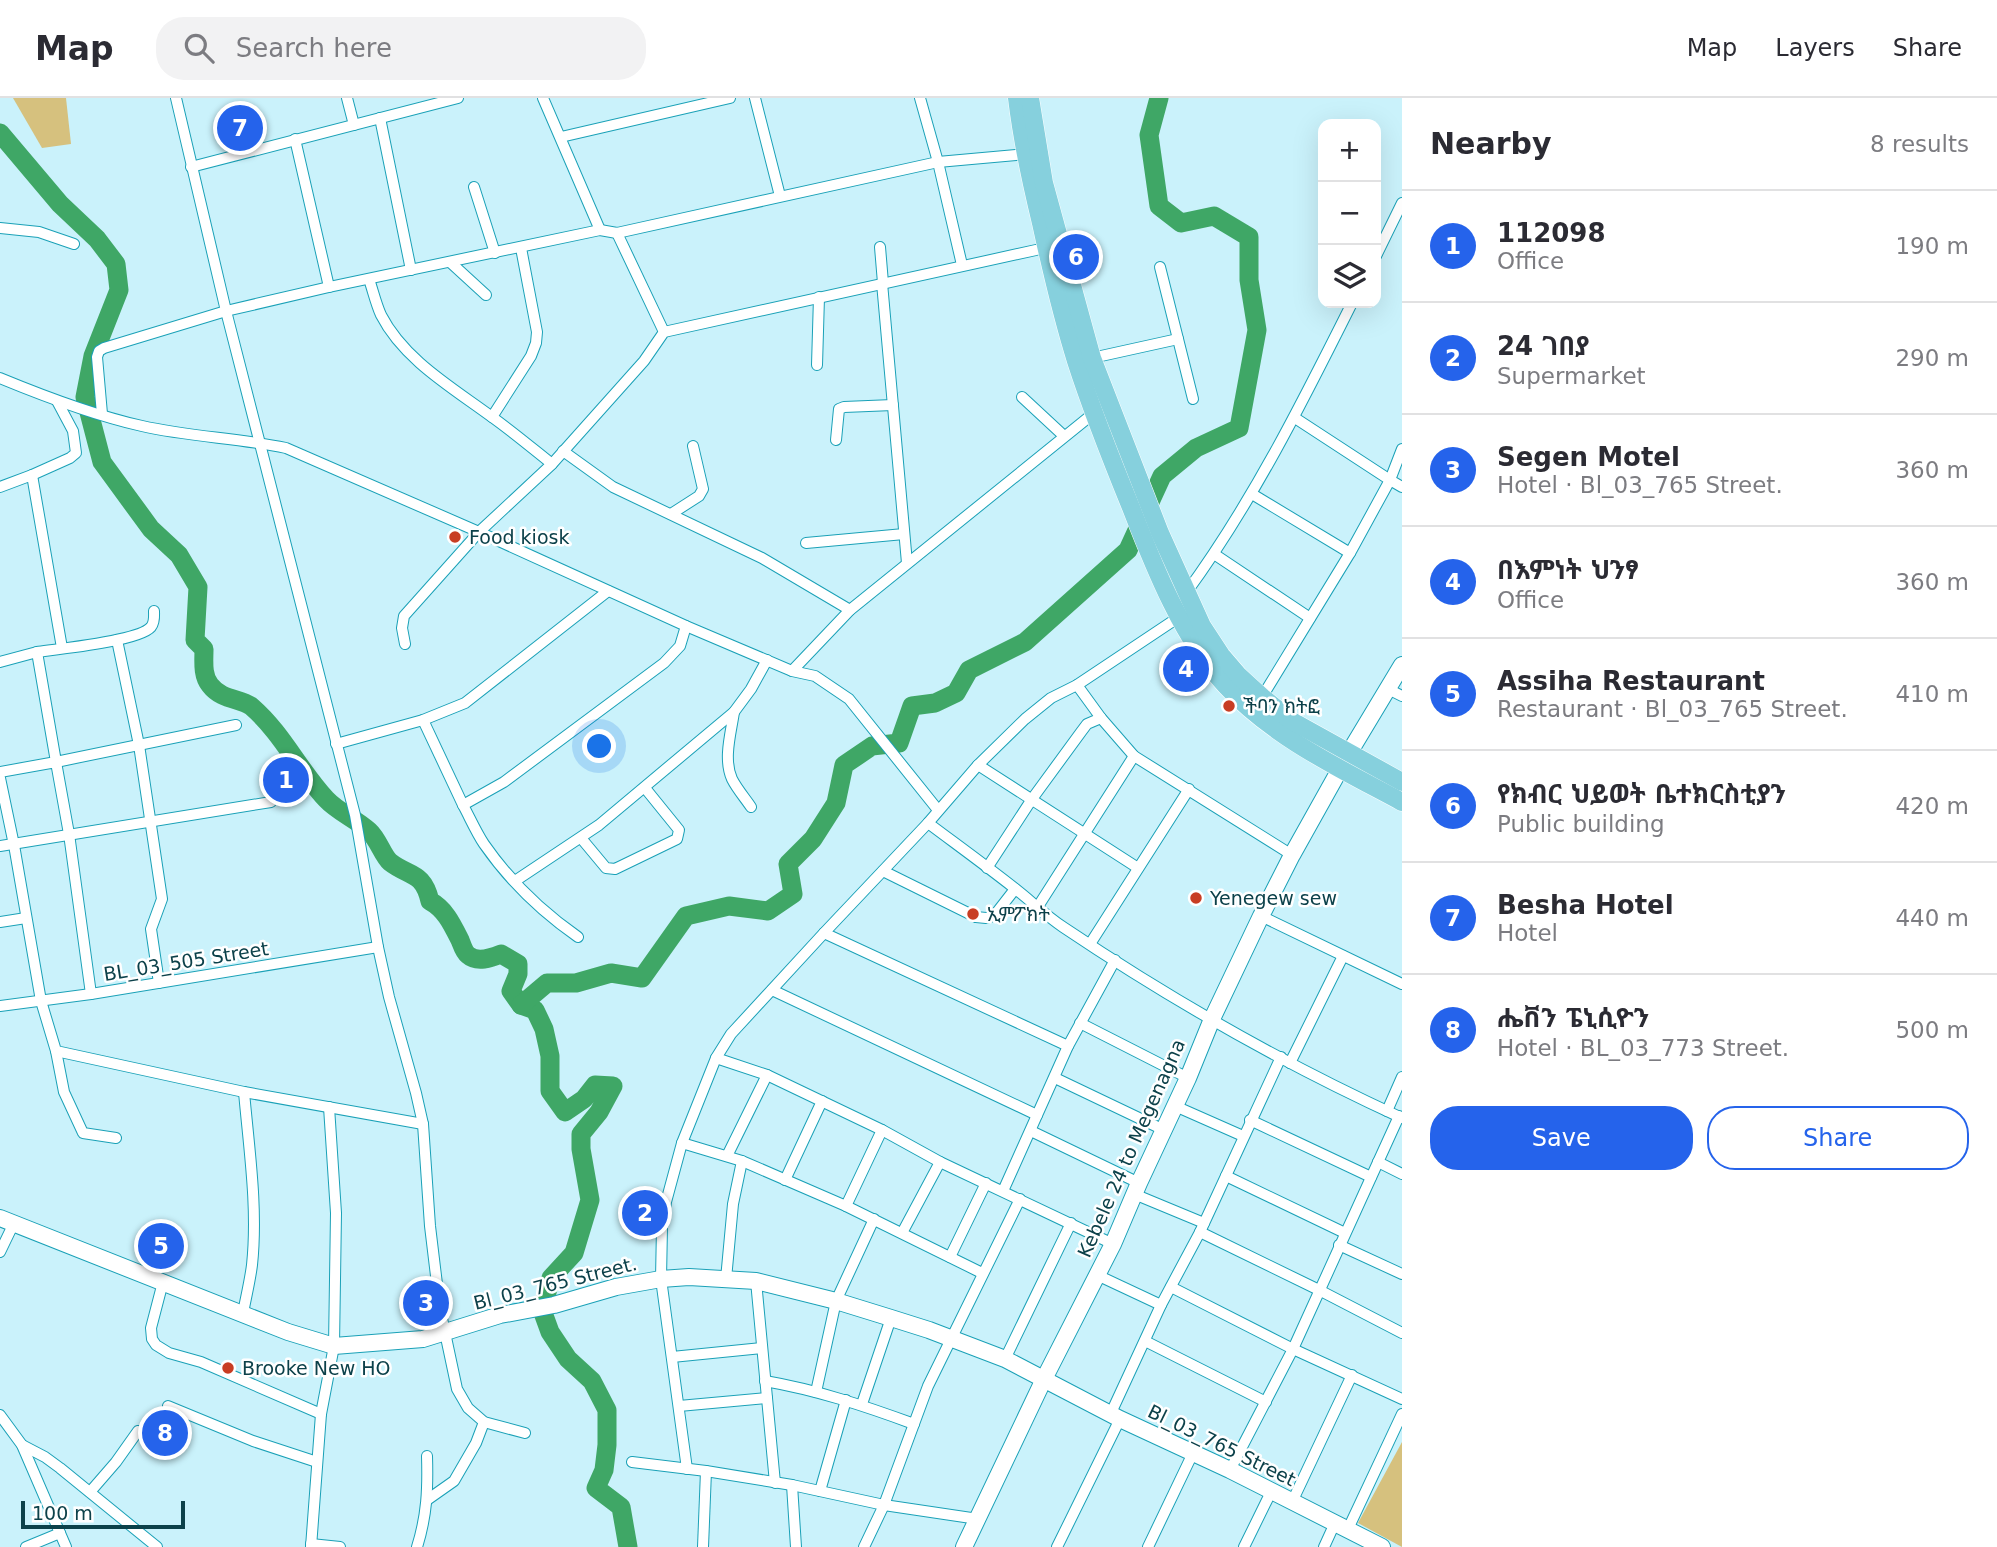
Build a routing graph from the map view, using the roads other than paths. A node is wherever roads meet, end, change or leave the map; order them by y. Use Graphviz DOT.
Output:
graph roads {
  1 [pos="176,98"];
  2 [pos="348,98"];
  3 [pos="458,98"];
  4 [pos="543,98"];
  5 [pos="730,98"];
  6 [pos="755,98"];
  7 [pos="920,98"];
  8 [pos="1024,99"];
  9 [pos="380,118"];
  10 [pos="354,125"];
  11 [pos="561,137"];
  12 [pos="295,139"];
  13 [pos="1016,155"];
  14 [pos="938,162"];
  15 [pos="191,167"];
  16 [pos="474,187"];
  17 [pos="780,196"];
  18 [pos="1402,203"];
  19 [pos="0,228"];
  20 [pos="600,230"];
  21 [pos="617,233"];
  22 [pos="74,244"];
  23 [pos="1381,246"];
  24 [pos="880,247"];
  25 [pos="521,248"];
  26 [pos="1036,250"];
  27 [pos="495,253"];
  28 [pos="450,262"];
  29 [pos="961,265"];
  30 [pos="1160,267"];
  31 [pos="411,270"];
  32 [pos="1060,272"];
  33 [pos="369,279"];
  34 [pos="883,283"];
  35 [pos="329,287"];
  36 [pos="486,295"];
  37 [pos="819,297"];
  38 [pos="1350,308"];
  39 [pos="226,311"];
  40 [pos="664,332"];
  41 [pos="1178,339"];
  42 [pos="1092,358"];
  43 [pos="817,365"];
  44 [pos="0,378"];
  45 [pos="1022,397"];
  46 [pos="1193,399"];
  47 [pos="57,401"];
  48 [pos="893,405"];
  49 [pos="97,413"];
  50 [pos="1094,413"];
  51 [pos="492,417"];
  52 [pos="1295,418"];
  53 [pos="1064,436"];
  54 [pos="836,440"];
  55 [pos="261,443"];
  56 [pos="693,446"];
  57 [pos="1402,449"];
  58 [pos="564,451"];
  59 [pos="552,464"];
  60 [pos="32,475"];
  61 [pos="1390,480"];
  62 [pos="1402,487"];
  63 [pos="0,488"];
  64 [pos="1145,494"];
  65 [pos="1252,494"];
  66 [pos="1128,501"];
  67 [pos="671,514"];
  68 [pos="479,531"];
  69 [pos="904,534"];
  70 [pos="806,543"];
  71 [pos="1350,552"];
  72 [pos="1214,554"];
  73 [pos="907,563"];
  74 [pos="608,591"];
  75 [pos="1186,593"];
  76 [pos="850,610"];
  77 [pos="154,611"];
  78 [pos="1179,617"];
  79 [pos="1310,618"];
  80 [pos="686,626"];
  81 [pos="117,640"];
  82 [pos="405,644"];
  83 [pos="62,649"];
  84 [pos="37,652"];
  85 [pos="767,660"];
  86 [pos="0,662"];
  87 [pos="1402,665"];
  88 [pos="792,671"];
  89 [pos="1077,685"];
  90 [pos="1395,692"];
  91 [pos="1262,697"];
  92 [pos="734,712"];
  93 [pos="1101,718"];
  94 [pos="422,720"];
  95 [pos="236,725"];
  96 [pos="336,744"];
  97 [pos="139,745"];
  98 [pos="1349,753"];
  99 [pos="1134,756"];
  100 [pos="56,762"];
  101 [pos="978,765"];
  102 [pos="1341,770"];
  103 [pos="0,772"];
  104 [pos="0,778"];
  105 [pos="1402,782"];
  106 [pos="645,788"];
  107 [pos="1189,789"];
  108 [pos="1032,799"];
  109 [pos="271,802"];
  110 [pos="1402,802"];
  111 [pos="463,805"];
  112 [pos="751,807"];
  113 [pos="939,810"];
  114 [pos="151,821"];
  115 [pos="928,823"];
  116 [pos="1085,833"];
  117 [pos="69,834"];
  118 [pos="581,838"];
  119 [pos="14,845"];
  120 [pos="0,846"];
  121 [pos="1292,855"];
  122 [pos="987,868"];
  123 [pos="1138,869"];
  124 [pos="883,871"];
  125 [pos="515,881"];
  126 [pos="1015,889"];
  127 [pos="1037,908"];
  128 [pos="1261,916"];
  129 [pos="26,918"];
  130 [pos="0,922"];
  131 [pos="824,933"];
  132 [pos="578,937"];
  133 [pos="1090,944"];
  134 [pos="378,947"];
  135 [pos="1343,956"];
  136 [pos="1115,960"];
  137 [pos="159,983"];
  138 [pos="1402,985"];
  139 [pos="772,990"];
  140 [pos="91,994"];
  141 [pos="41,1000"];
  142 [pos="0,1006"];
  143 [pos="1212,1019"];
  144 [pos="1080,1023"];
  145 [pos="1068,1046"];
  146 [pos="56,1051"];
  147 [pos="716,1058"];
  148 [pos="1285,1060"];
  149 [pos="767,1076"];
  150 [pos="1402,1077"];
  151 [pos="1055,1078"];
  152 [pos="1188,1078"];
  153 [pos="244,1092"];
  154 [pos="822,1101"];
  155 [pos="1175,1106"];
  156 [pos="329,1107"];
  157 [pos="1387,1111"];
  158 [pos="1037,1115"];
  159 [pos="1400,1117"];
  160 [pos="1250,1120"];
  161 [pos="423,1124"];
  162 [pos="882,1130"];
  163 [pos="1164,1130"];
  164 [pos="1031,1131"];
  165 [pos="1243,1136"];
  166 [pos="116,1139"];
  167 [pos="682,1143"];
  168 [pos="727,1156"];
  169 [pos="742,1161"];
  170 [pos="940,1162"];
  171 [pos="1378,1162"];
  172 [pos="1402,1174"];
  173 [pos="1226,1176"];
  174 [pos="1371,1177"];
  175 [pos="785,1180"];
  176 [pos="986,1183"];
  177 [pos="1136,1189"];
  178 [pos="1003,1191"];
  179 [pos="1020,1199"];
  180 [pos="846,1206"];
  181 [pos="874,1219"];
  182 [pos="7,1220"];
  183 [pos="1071,1223"];
  184 [pos="1202,1227"];
  185 [pos="902,1233"];
  186 [pos="1345,1233"];
  187 [pos="1114,1244"];
  188 [pos="1339,1245"];
  189 [pos="0,1252"];
  190 [pos="950,1256"];
  191 [pos="982,1273"];
  192 [pos="1402,1274"];
  193 [pos="1097,1275"];
  194 [pos="661,1279"];
  195 [pos="726,1279"];
  196 [pos="756,1281"];
  197 [pos="163,1282"];
  198 [pos="1171,1287"];
  199 [pos="1319,1290"];
  200 [pos="836,1301"];
  201 [pos="1161,1306"];
  202 [pos="243,1313"];
  203 [pos="891,1318"];
  204 [pos="446,1333"];
  205 [pos="1402,1334"];
  206 [pos="951,1338"];
  207 [pos="1145,1342"];
  208 [pos="334,1346"];
  209 [pos="762,1348"];
  210 [pos="1293,1349"];
  211 [pos="672,1357"];
  212 [pos="1004,1359"];
  213 [pos="1352,1375"];
  214 [pos="1044,1379"];
  215 [pos="765,1381"];
  216 [pos="816,1392"];
  217 [pos="766,1398"];
  218 [pos="1402,1399"];
  219 [pos="846,1400"];
  220 [pos="1266,1402"];
  221 [pos="862,1405"];
  222 [pos="168,1406"];
  223 [pos="678,1406"];
  224 [pos="321,1414"];
  225 [pos="1402,1414"];
  226 [pos="1115,1416"];
  227 [pos="1,1418"];
  228 [pos="484,1422"];
  229 [pos="914,1424"];
  230 [pos="138,1432"];
  231 [pos="525,1433"];
  232 [pos="22,1445"];
  233 [pos="1193,1453"];
  234 [pos="427,1457"];
  235 [pos="317,1462"];
  236 [pos="632,1462"];
  237 [pos="687,1469"];
  238 [pos="1230,1470"];
  239 [pos="706,1471"];
  240 [pos="775,1483"];
  241 [pos="792,1485"];
  242 [pos="820,1491"];
  243 [pos="90,1492"];
  244 [pos="1271,1492"];
  245 [pos="427,1500"];
  246 [pos="1292,1502"];
  247 [pos="884,1505"];
  248 [pos="978,1519"];
  249 [pos="1341,1526"];
  250 [pos="60,1533"];
  251 [pos="311,1545"];
  252 [pos="26,1547"];
  253 [pos="66,1547"];
  254 [pos="157,1547"];
  255 [pos="340,1547"];
  256 [pos="417,1547"];
  257 [pos="703,1547"];
  258 [pos="796,1547"];
  259 [pos="864,1547"];
  260 [pos="964,1547"];
  261 [pos="1057,1547"];
  262 [pos="1148,1547"];
  263 [pos="1244,1547"];
  264 [pos="1324,1547"];
  265 [pos="1382,1547"];
  1 -- 15 [label="street"];
  2 -- 10 [label="street"];
  3 -- 9 [label="street"];
  4 -- 11 [label="street"];
  5 -- 11 [label="street"];
  6 -- 17 [label="street"];
  7 -- 14 [label="street"];
  8 -- 13 [label="main road"];
  8 -- 32 [label="main road"];
  9 -- 10 [label="street"];
  9 -- 31 [label="street"];
  10 -- 12 [label="street"];
  11 -- 20 [label="street"];
  12 -- 15 [label="street"];
  12 -- 35 [label="street"];
  13 -- 14 [label="street"];
  13 -- 26 [label="main road"];
  14 -- 17 [label="street"];
  14 -- 29 [label="street"];
  15 -- 39 [label="street"];
  16 -- 27 [label="street"];
  17 -- 21 [label="street"];
  18 -- 23 [label="street"];
  19 -- 22 [label="street"];
  20 -- 21 [label="street"];
  20 -- 25 [label="street"];
  21 -- 40 [label="street"];
  24 -- 34 [label="street"];
  25 -- 27 [label="street"];
  25 -- 51 [label="street"];
  26 -- 29 [label="street"];
  26 -- 32 [label="main road"];
  27 -- 28 [label="street"];
  28 -- 31 [label="street"];
  28 -- 36 [label="street"];
  29 -- 34 [label="street"];
  30 -- 41 [label="street"];
  31 -- 33 [label="street"];
  32 -- 42 [label="main road"];
  32 -- 50 [label="main road"];
  33 -- 35 [label="street"];
  33 -- 51 [label="street"];
  34 -- 37 [label="street"];
  34 -- 48 [label="street"];
  35 -- 39 [label="street"];
  37 -- 40 [label="street"];
  37 -- 43 [label="street"];
  38 -- 52 [label="street"];
  39 -- 49 [label="street"];
  39 -- 55 [label="street"];
  40 -- 58 [label="street"];
  41 -- 42 [label="street"];
  41 -- 46 [label="street"];
  42 -- 64 [label="main road"];
  44 -- 47 [label="street"];
  45 -- 53 [label="street"];
  47 -- 49 [label="street"];
  47 -- 60 [label="street"];
  48 -- 54 [label="street"];
  48 -- 69 [label="street"];
  49 -- 55 [label="street"];
  50 -- 53 [label="street"];
  50 -- 66 [label="main road"];
  51 -- 59 [label="street"];
  52 -- 61 [label="street"];
  52 -- 65 [label="street"];
  53 -- 73 [label="street"];
  55 -- 68 [label="street"];
  55 -- 96 [label="street"];
  56 -- 67 [label="street"];
  57 -- 61 [label="street"];
  58 -- 59 [label="street"];
  58 -- 67 [label="street"];
  59 -- 68 [label="street"];
  60 -- 63 [label="street"];
  60 -- 83 [label="street"];
  61 -- 62 [label="street"];
  61 -- 71 [label="street"];
  64 -- 66 [label="main road"];
  64 -- 75 [label="main road"];
  65 -- 71 [label="street"];
  65 -- 72 [label="street"];
  66 -- 78 [label="main road"];
  67 -- 76 [label="street"];
  68 -- 74 [label="street"];
  68 -- 82 [label="street"];
  69 -- 70 [label="street"];
  69 -- 73 [label="street"];
  71 -- 79 [label="street"];
  72 -- 75 [label="street"];
  72 -- 79 [label="street"];
  73 -- 76 [label="street"];
  74 -- 80 [label="street"];
  74 -- 94 [label="street"];
  75 -- 91 [label="main road"];
  76 -- 88 [label="street"];
  77 -- 81 [label="street"];
  78 -- 89 [label="street"];
  78 -- 102 [label="main road"];
  79 -- 91 [label="street"];
  80 -- 85 [label="street"];
  80 -- 111 [label="street"];
  81 -- 83 [label="street"];
  81 -- 97 [label="street"];
  83 -- 84 [label="street"];
  84 -- 86 [label="street"];
  84 -- 100 [label="street"];
  85 -- 88 [label="street"];
  85 -- 92 [label="street"];
  87 -- 90 [label="street"];
  88 -- 113 [label="street"];
  89 -- 93 [label="street"];
  89 -- 101 [label="street"];
  90 -- 98 [label="street"];
  91 -- 98 [label="main road"];
  92 -- 106 [label="street"];
  92 -- 112 [label="street"];
  93 -- 99 [label="street"];
  93 -- 108 [label="street"];
  94 -- 96 [label="street"];
  94 -- 111 [label="street"];
  95 -- 97 [label="street"];
  96 -- 134 [label="street"];
  97 -- 100 [label="street"];
  97 -- 114 [label="street"];
  98 -- 102 [label="street, Kebele 24 to Megenagna"];
  98 -- 105 [label="main road"];
  99 -- 107 [label="street"];
  99 -- 116 [label="street"];
  100 -- 103 [label="street"];
  100 -- 117 [label="street"];
  101 -- 108 [label="street"];
  101 -- 113 [label="street"];
  102 -- 110 [label="main road"];
  102 -- 121 [label="street, Kebele 24 to Megenagna"];
  104 -- 119 [label="street"];
  106 -- 118 [label="street"];
  106 -- 118 [label="street"];
  107 -- 121 [label="street"];
  107 -- 123 [label="street"];
  108 -- 116 [label="street"];
  108 -- 122 [label="street"];
  109 -- 114 [label="street"];
  111 -- 125 [label="street"];
  113 -- 115 [label="street"];
  114 -- 117 [label="street"];
  114 -- 137 [label="street"];
  115 -- 122 [label="street"];
  115 -- 124 [label="street"];
  116 -- 123 [label="street"];
  116 -- 127 [label="street"];
  117 -- 119 [label="street"];
  117 -- 140 [label="street"];
  118 -- 125 [label="street"];
  119 -- 120 [label="street"];
  119 -- 129 [label="street"];
  121 -- 128 [label="street, Kebele 24 to Megenagna"];
  122 -- 126 [label="street"];
  123 -- 133 [label="street"];
  124 -- 126 [label="street"];
  124 -- 131 [label="street"];
  125 -- 132 [label="street"];
  126 -- 127 [label="street"];
  127 -- 133 [label="street"];
  128 -- 135 [label="street"];
  128 -- 143 [label="street, Kebele 24 to Megenagna"];
  129 -- 130 [label="street"];
  129 -- 141 [label="street"];
  131 -- 139 [label="street"];
  131 -- 145 [label="street"];
  133 -- 136 [label="street"];
  134 -- 137 [label="street, BL_03_505 Street"];
  134 -- 161 [label="street"];
  135 -- 138 [label="street"];
  135 -- 148 [label="street"];
  136 -- 143 [label="street"];
  136 -- 144 [label="street"];
  137 -- 140 [label="street, BL_03_505 Street"];
  139 -- 147 [label="street"];
  139 -- 158 [label="street"];
  140 -- 141 [label="street, BL_03_505 Street"];
  141 -- 142 [label="street, BL_03_505 Street"];
  141 -- 146 [label="street"];
  143 -- 148 [label="street"];
  143 -- 152 [label="street, Kebele 24 to Megenagna"];
  144 -- 145 [label="street"];
  144 -- 152 [label="street"];
  145 -- 151 [label="street"];
  146 -- 153 [label="street"];
  146 -- 166 [label="street"];
  147 -- 149 [label="street"];
  147 -- 167 [label="street"];
  148 -- 157 [label="street"];
  148 -- 160 [label="street"];
  149 -- 154 [label="street"];
  149 -- 168 [label="street"];
  150 -- 157 [label="street"];
  151 -- 158 [label="street"];
  151 -- 163 [label="street"];
  152 -- 155 [label="street, Kebele 24 to Megenagna"];
  153 -- 156 [label="street"];
  153 -- 202 [label="street"];
  154 -- 162 [label="street"];
  154 -- 175 [label="street"];
  155 -- 163 [label="street, Kebele 24 to Megenagna"];
  155 -- 165 [label="street"];
  156 -- 161 [label="street"];
  156 -- 208 [label="street"];
  157 -- 159 [label="street"];
  158 -- 164 [label="street"];
  159 -- 171 [label="street"];
  160 -- 165 [label="street"];
  160 -- 174 [label="street"];
  161 -- 204 [label="street"];
  162 -- 170 [label="street"];
  162 -- 180 [label="street"];
  163 -- 177 [label="street, Kebele 24 to Megenagna"];
  164 -- 177 [label="street"];
  164 -- 178 [label="street"];
  165 -- 173 [label="street"];
  167 -- 168 [label="street"];
  167 -- 194 [label="street"];
  168 -- 169 [label="street"];
  169 -- 175 [label="street"];
  169 -- 195 [label="street"];
  170 -- 176 [label="street"];
  170 -- 185 [label="street"];
  171 -- 172 [label="street"];
  171 -- 174 [label="street"];
  173 -- 184 [label="street"];
  173 -- 186 [label="street"];
  174 -- 186 [label="street"];
  175 -- 180 [label="street"];
  176 -- 178 [label="street"];
  176 -- 190 [label="street"];
  177 -- 184 [label="street"];
  177 -- 187 [label="street, Kebele 24 to Megenagna"];
  178 -- 179 [label="street"];
  179 -- 183 [label="street"];
  179 -- 191 [label="street"];
  180 -- 181 [label="street"];
  181 -- 185 [label="street"];
  181 -- 200 [label="street"];
  182 -- 189 [label="street"];
  182 -- 197 [label="street, Bl_03_765 Street."];
  183 -- 187 [label="street"];
  183 -- 212 [label="street"];
  184 -- 198 [label="street"];
  184 -- 199 [label="street"];
  185 -- 190 [label="street"];
  186 -- 188 [label="street"];
  187 -- 193 [label="street, Kebele 24 to Megenagna"];
  188 -- 192 [label="street"];
  188 -- 199 [label="street"];
  190 -- 191 [label="street"];
  191 -- 206 [label="street"];
  193 -- 201 [label="street"];
  193 -- 214 [label="street, Kebele 24 to Megenagna"];
  194 -- 195 [label="street, Bl_03_765 Street."];
  194 -- 204 [label="street, Bl_03_765 Street."];
  194 -- 211 [label="street"];
  195 -- 196 [label="street, Bl_03_765 Street."];
  196 -- 200 [label="street, Bl_03_765 Street."];
  196 -- 209 [label="street"];
  197 -- 202 [label="street, Bl_03_765 Street."];
  197 -- 224 [label="street"];
  198 -- 201 [label="street"];
  198 -- 210 [label="street"];
  199 -- 205 [label="street"];
  199 -- 210 [label="street"];
  200 -- 203 [label="street, Bl_03_765 Street."];
  200 -- 216 [label="street"];
  201 -- 207 [label="street"];
  202 -- 208 [label="street, Bl_03_765 Street."];
  203 -- 206 [label="street, Bl_03_765 Street."];
  203 -- 221 [label="street"];
  204 -- 208 [label="street, Bl_03_765 Street."];
  204 -- 228 [label="street"];
  206 -- 212 [label="street, Bl_03_765 Street."];
  206 -- 229 [label="street"];
  207 -- 220 [label="street"];
  207 -- 226 [label="street"];
  208 -- 224 [label="street"];
  209 -- 211 [label="street"];
  209 -- 215 [label="street"];
  210 -- 213 [label="street"];
  210 -- 220 [label="street"];
  211 -- 223 [label="street"];
  212 -- 214 [label="street, Bl_03_765 Street."];
  213 -- 218 [label="street"];
  213 -- 246 [label="street"];
  214 -- 226 [label="street, Bl_03_765 Street"];
  214 -- 248 [label="street, Kebele 24 to Megenagna"];
  215 -- 216 [label="street"];
  215 -- 217 [label="street"];
  216 -- 219 [label="street"];
  217 -- 223 [label="street"];
  217 -- 240 [label="street"];
  219 -- 221 [label="street"];
  219 -- 242 [label="street"];
  220 -- 238 [label="street"];
  221 -- 229 [label="street"];
  222 -- 235 [label="street"];
  223 -- 237 [label="street"];
  224 -- 235 [label="street"];
  225 -- 249 [label="street"];
  226 -- 233 [label="street, Bl_03_765 Street"];
  226 -- 261 [label="street"];
  227 -- 232 [label="street"];
  228 -- 231 [label="street"];
  228 -- 245 [label="street"];
  229 -- 247 [label="street"];
  230 -- 243 [label="street"];
  232 -- 243 [label="street"];
  232 -- 250 [label="street"];
  233 -- 238 [label="street, Bl_03_765 Street"];
  233 -- 262 [label="street"];
  234 -- 245 [label="street"];
  235 -- 251 [label="street"];
  236 -- 237 [label="street"];
  237 -- 239 [label="street"];
  238 -- 244 [label="street, Bl_03_765 Street"];
  239 -- 240 [label="street"];
  239 -- 257 [label="street"];
  240 -- 241 [label="street"];
  241 -- 242 [label="street"];
  241 -- 258 [label="street"];
  242 -- 247 [label="street"];
  243 -- 254 [label="street"];
  244 -- 246 [label="street, Bl_03_765 Street"];
  244 -- 263 [label="street"];
  245 -- 256 [label="street"];
  246 -- 249 [label="street, Bl_03_765 Street"];
  247 -- 248 [label="street"];
  247 -- 259 [label="street"];
  248 -- 260 [label="street, Kebele 24 to Megenagna"];
  249 -- 264 [label="street"];
  249 -- 265 [label="street, Bl_03_765 Street"];
  250 -- 252 [label="street"];
  250 -- 253 [label="street"];
  251 -- 255 [label="street"];
}
